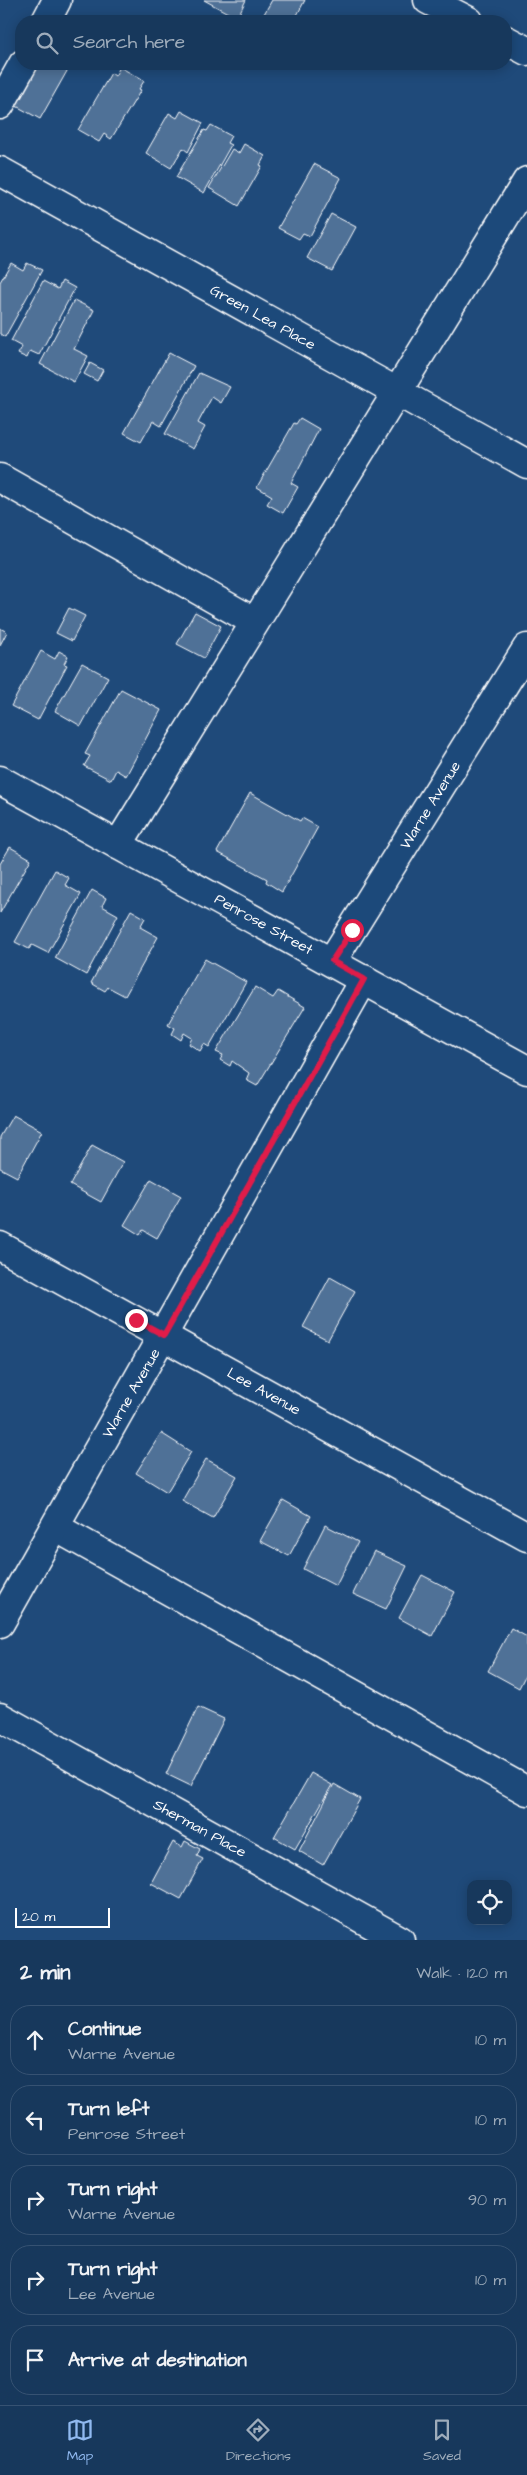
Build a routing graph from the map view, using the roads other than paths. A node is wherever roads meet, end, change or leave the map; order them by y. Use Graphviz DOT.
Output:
graph roads {
  1 [pos="57,0"];
  2 [pos="428,0"];
  3 [pos="49,15"];
  4 [pos="457,15"];
  5 [pos="512,43"];
  6 [pos="527,51"];
  7 [pos="19,70"];
  8 [pos="0,105"];
  9 [pos="0,171"];
  10 [pos="527,181"];
  11 [pos="397,392"];
  12 [pos="527,464"];
  13 [pos="0,478"];
  14 [pos="256,622"];
  15 [pos="527,648"];
  16 [pos="0,780"];
  17 [pos="118,845"];
  18 [pos="332,961"];
  19 [pos="364,979"];
  20 [pos="527,1070"];
  21 [pos="0,1246"];
  22 [pos="164,1335"];
  23 [pos="55,1527"];
  24 [pos="527,1537"];
  25 [pos="0,1623"];
  26 [pos="0,1717"];
  27 [pos="527,1791"];
  28 [pos="400,1940"];
  1 -- 3 [label="street"];
  2 -- 4 [label="street"];
  5 -- 6 [label="street"];
  7 -- 8 [label="street"];
  9 -- 11 [label="street, Green Lea Place"];
  10 -- 11 [label="street"];
  11 -- 12 [label="street, Green Lea Place"];
  11 -- 14 [label="street"];
  13 -- 14 [label="street"];
  14 -- 17 [label="street"];
  15 -- 18 [label="street, Warne Avenue"];
  16 -- 17 [label="street, Penrose Street"];
  17 -- 18 [label="street, Penrose Street"];
  18 -- 19 [label="street, Penrose Street"];
  19 -- 20 [label="street, Penrose Street"];
  19 -- 22 [label="street, Warne Avenue"];
  21 -- 22 [label="street, Lee Avenue"];
  22 -- 23 [label="street, Warne Avenue"];
  22 -- 24 [label="street, Lee Avenue"];
  23 -- 25 [label="street, Warne Avenue"];
  23 -- 27 [label="street"];
  26 -- 28 [label="street, Sherman Place"];
}
